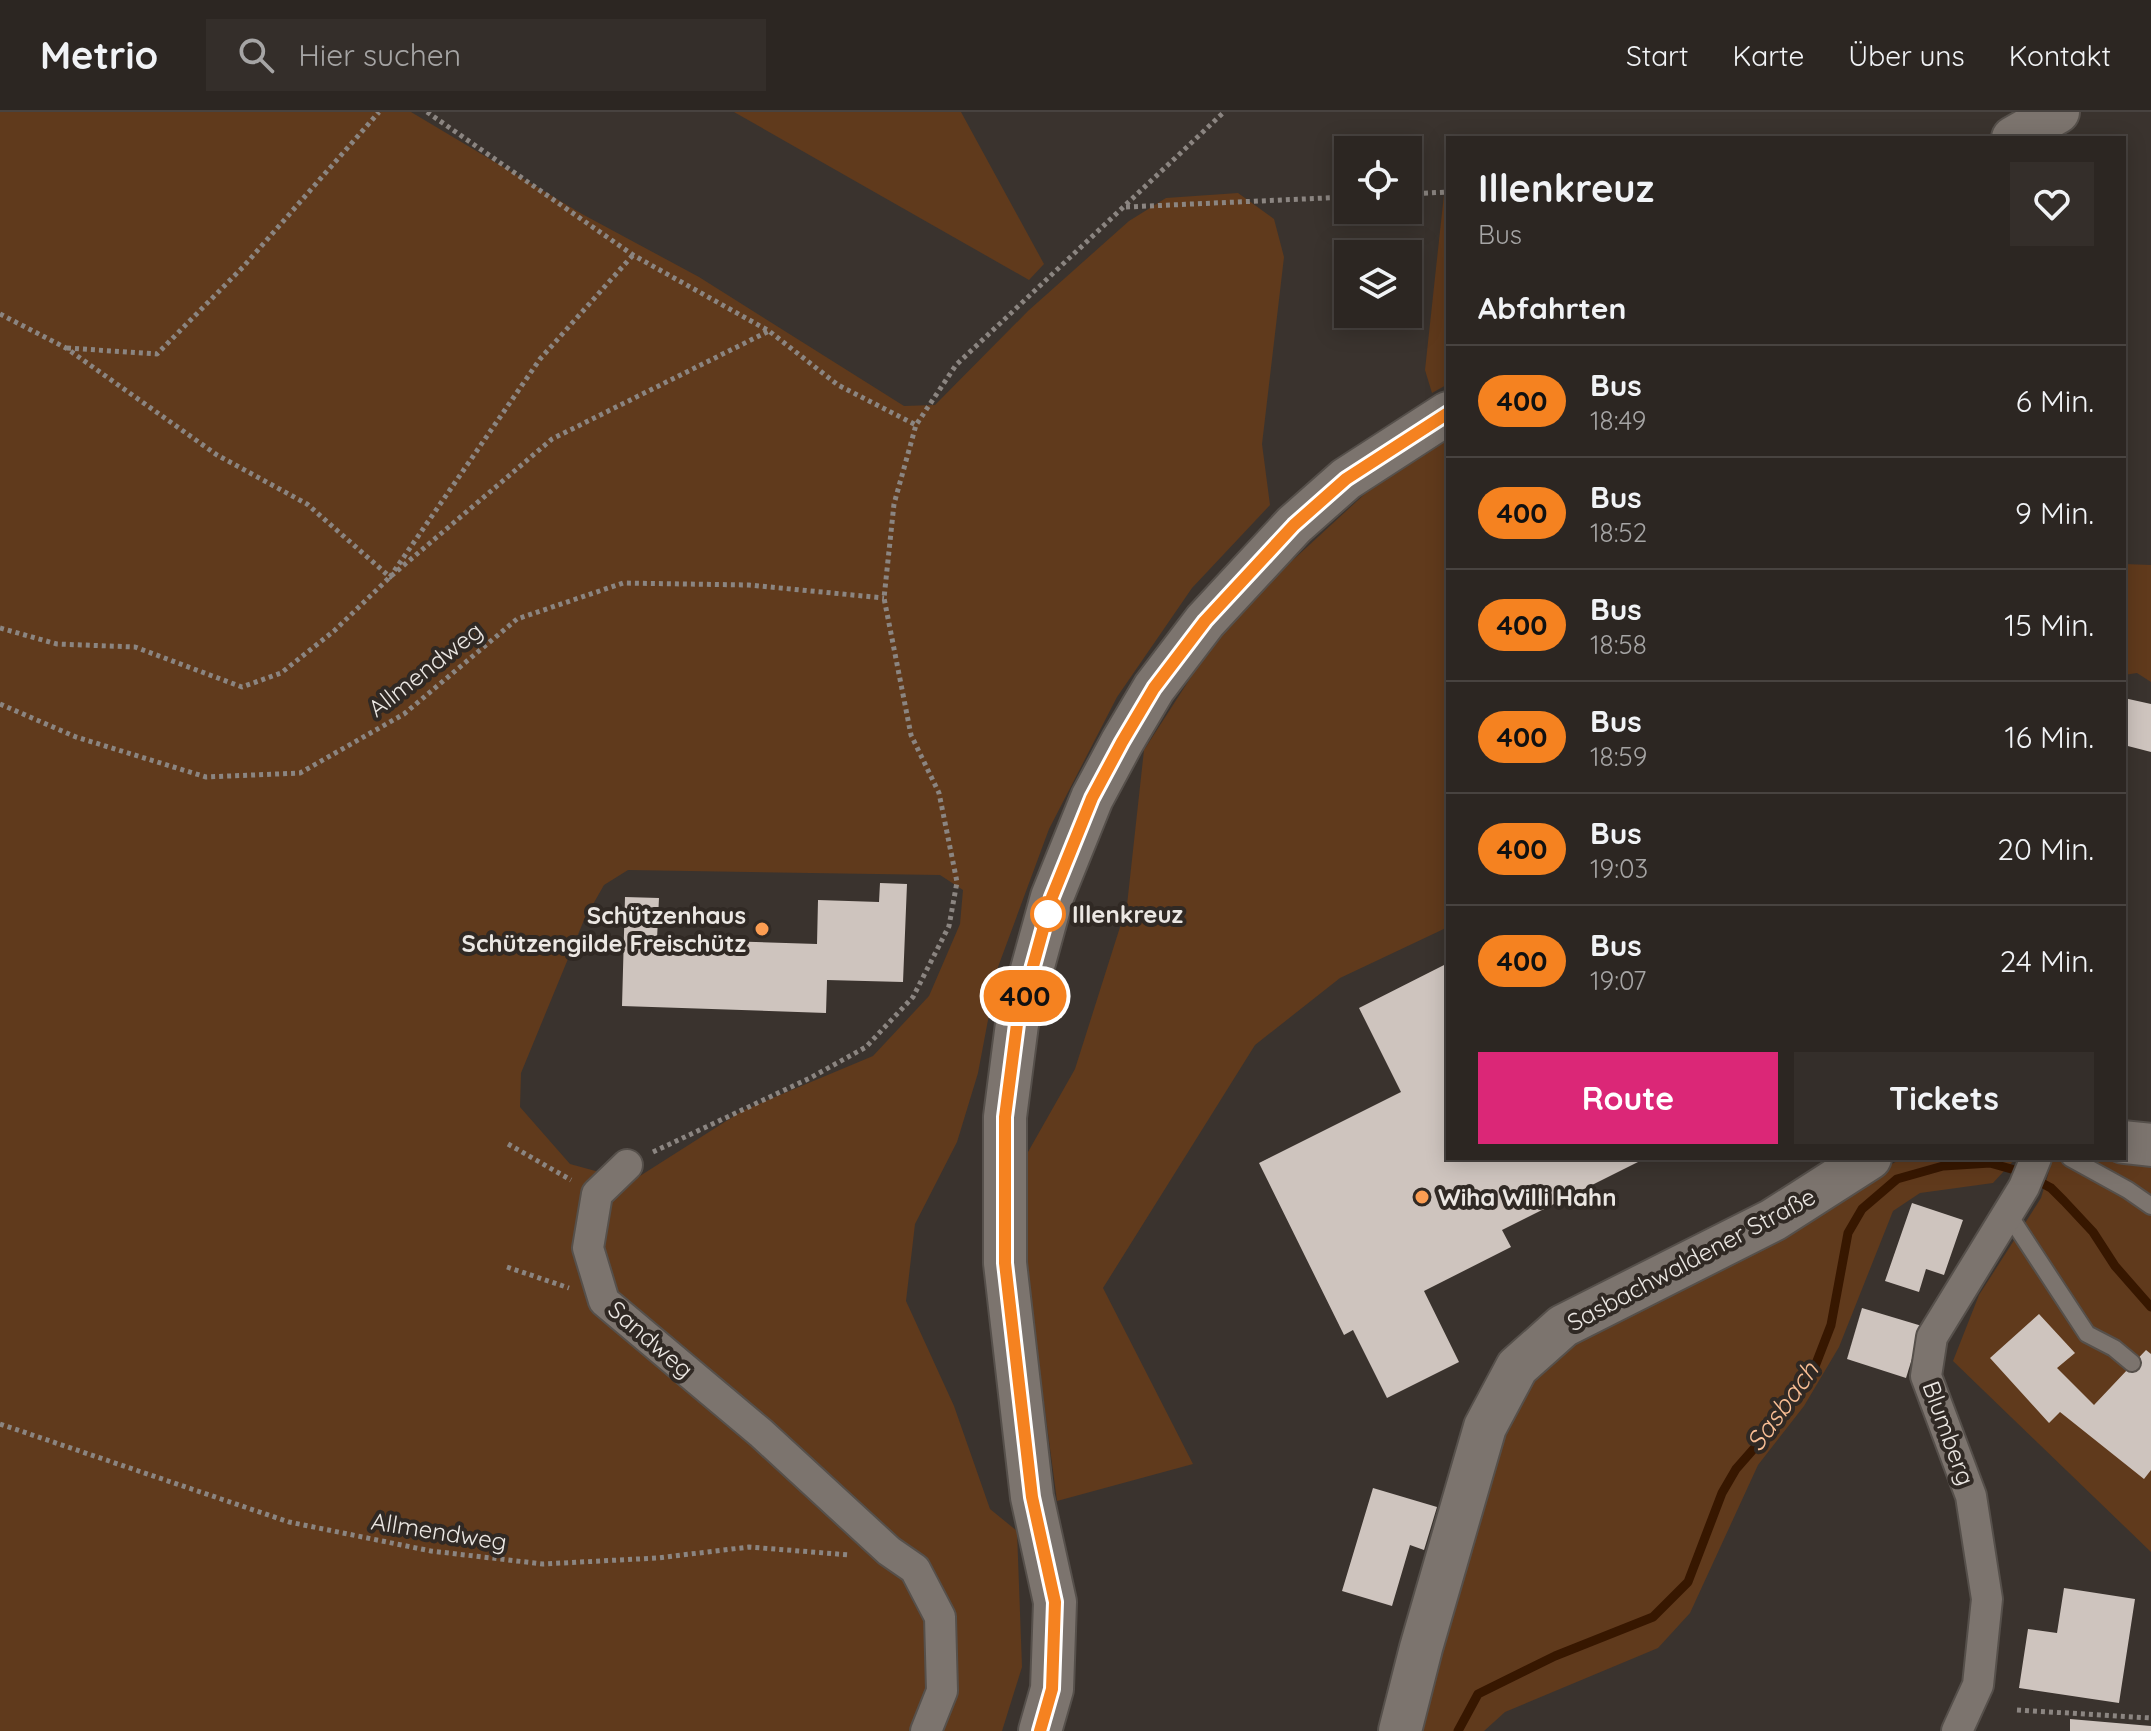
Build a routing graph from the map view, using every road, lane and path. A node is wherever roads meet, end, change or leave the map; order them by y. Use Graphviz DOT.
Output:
graph roads {
  1 [pos="379,112"];
  2 [pos="427,112"];
  3 [pos="1224,112"];
  4 [pos="2058,112"];
  5 [pos="2016,136"];
  6 [pos="1446,192"];
  7 [pos="1422,193"];
  8 [pos="1334,198"];
  9 [pos="1125,207"];
  10 [pos="633,255"];
  11 [pos="0,314"];
  12 [pos="769,331"];
  13 [pos="66,348"];
  14 [pos="1446,414"];
  15 [pos="916,425"];
  16 [pos="390,577"];
  17 [pos="884,598"];
  18 [pos="0,628"];
  19 [pos="0,704"];
  20 [pos="2126,1142"];
  21 [pos="508,1144"];
  22 [pos="2151,1145"];
  23 [pos="1867,1160"];
  24 [pos="2035,1160"];
  25 [pos="2072,1160"];
  26 [pos="627,1165"];
  27 [pos="597,1194"];
  28 [pos="2151,1206"];
  29 [pos="2007,1212"];
  30 [pos="507,1267"];
  31 [pos="604,1301"];
  32 [pos="2132,1363"];
  33 [pos="0,1424"];
  34 [pos="889,1551"];
  35 [pos="2017,1710"];
  36 [pos="2151,1718"];
  37 [pos="926,1731"];
  38 [pos="1040,1731"];
  39 [pos="1400,1731"];
  40 [pos="1957,1731"];
  1 -- 13 [label="path"];
  2 -- 10 [label="path"];
  3 -- 9 [label="path"];
  4 -- 5 [label="main road"];
  6 -- 7 [label="path"];
  8 -- 9 [label="path"];
  9 -- 15 [label="path"];
  10 -- 12 [label="path"];
  10 -- 16 [label="path"];
  11 -- 13 [label="path"];
  12 -- 15 [label="path"];
  12 -- 16 [label="path"];
  13 -- 16 [label="path"];
  14 -- 38 [label="main road"];
  15 -- 17 [label="path"];
  16 -- 18 [label="path"];
  17 -- 19 [label="path, Allmendweg"];
  17 -- 26 [label="path"];
  20 -- 22 [label="main road"];
  21 -- 27 [label="path"];
  23 -- 39 [label="main road, Sasbachwaldener Straße"];
  24 -- 29 [label="street, Blumberg"];
  25 -- 28 [label="lane"];
  26 -- 27 [label="street"];
  27 -- 31 [label="street, Sandweg"];
  29 -- 32 [label="lane"];
  29 -- 40 [label="street, Blumberg"];
  30 -- 31 [label="path"];
  31 -- 34 [label="street, Sandweg"];
  33 -- 34 [label="path, Allmendweg"];
  34 -- 37 [label="street, Sandweg"];
  35 -- 36 [label="path"];
}
